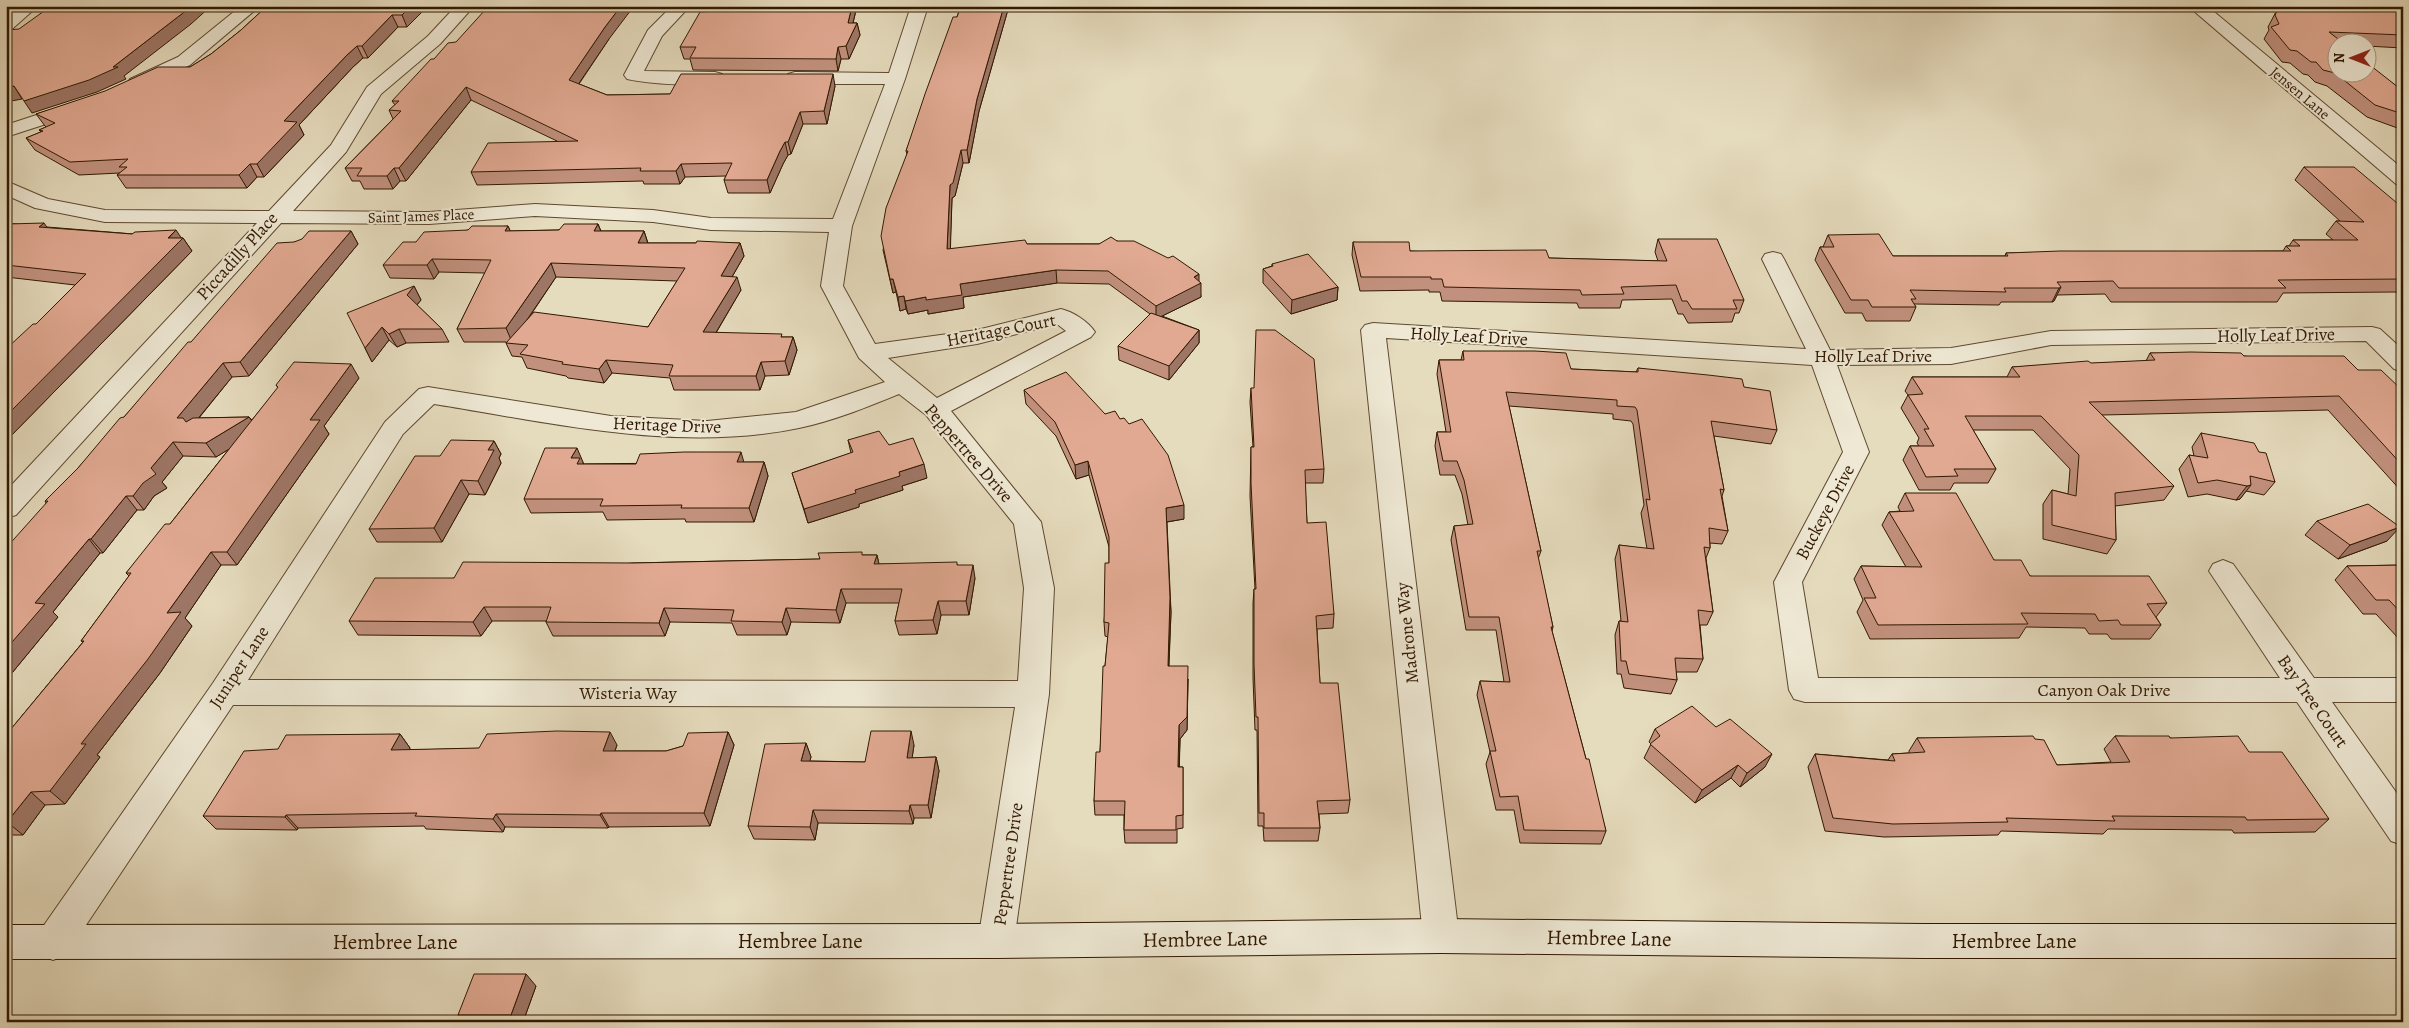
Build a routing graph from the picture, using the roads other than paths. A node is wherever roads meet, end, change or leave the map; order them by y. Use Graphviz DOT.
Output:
graph roads {
  1 [pos="30,6"];
  2 [pos="252,6"];
  3 [pos="466,6"];
  4 [pos="682,6"];
  5 [pos="920,6"];
  6 [pos="2196,6"];
  7 [pos="6,24"];
  8 [pos="736,78"];
  9 [pos="776,78"];
  10 [pos="896,79"];
  11 [pos="122,90"];
  12 [pos="96,101"];
  13 [pos="6,131"];
  14 [pos="2403,180"];
  15 [pos="6,186"];
  16 [pos="272,218"];
  17 [pos="841,226"];
  18 [pos="1772,259"];
  19 [pos="1373,330"];
  20 [pos="868,353"];
  21 [pos="1822,358"];
  22 [pos="2403,364"];
  23 [pos="902,384"];
  24 [pos="428,395"];
  25 [pos="935,409"];
  26 [pos="6,508"];
  27 [pos="2223,571"];
  28 [pos="1805,690"];
  29 [pos="2306,690"];
  30 [pos="2403,690"];
  31 [pos="224,692"];
  32 [pos="1033,694"];
  33 [pos="2403,830"];
  34 [pos="1441,936"];
  35 [pos="996,941"];
  36 [pos="2403,941"];
  37 [pos="6,942"];
  38 [pos="53,943"];
  1 -- 7 [label="street"];
  2 -- 11 [label="street"];
  3 -- 16 [label="street, Piccadilly Place"];
  4 -- 8 [label="street"];
  5 -- 10 [label="street, Peppertree Drive"];
  6 -- 14 [label="street, Jensen Lane"];
  9 -- 10 [label="street"];
  10 -- 17 [label="street, Peppertree Drive"];
  12 -- 13 [label="street"];
  15 -- 16 [label="street, Saint James Place"];
  16 -- 17 [label="street, Saint James Place"];
  16 -- 26 [label="street, Piccadilly Place"];
  17 -- 20 [label="street, Peppertree Drive"];
  18 -- 21 [label="street, Buckeye Drive"];
  19 -- 21 [label="street, Holly Leaf Drive"];
  19 -- 34 [label="street, Madrone Way"];
  20 -- 23 [label="street, Peppertree Drive"];
  20 -- 25 [label="street, Heritage Court"];
  21 -- 22 [label="street, Holly Leaf Drive"];
  21 -- 28 [label="street, Buckeye Drive"];
  23 -- 24 [label="street, Heritage Drive"];
  23 -- 25 [label="street, Peppertree Drive"];
  24 -- 31 [label="street, Juniper Lane"];
  25 -- 32 [label="street, Peppertree Drive"];
  27 -- 29 [label="street, Bay Tree Court"];
  28 -- 29 [label="street, Canyon Oak Drive"];
  29 -- 30 [label="street, Canyon Oak Drive"];
  29 -- 33 [label="street, Bay Tree Court"];
  31 -- 32 [label="street, Wisteria Way"];
  31 -- 38 [label="street, Juniper Lane"];
  32 -- 35 [label="street, Peppertree Drive"];
  34 -- 35 [label="street, Hembree Lane"];
  34 -- 36 [label="street, Hembree Lane"];
  35 -- 38 [label="street, Hembree Lane"];
  37 -- 38 [label="street, Hembree Lane"];
}
